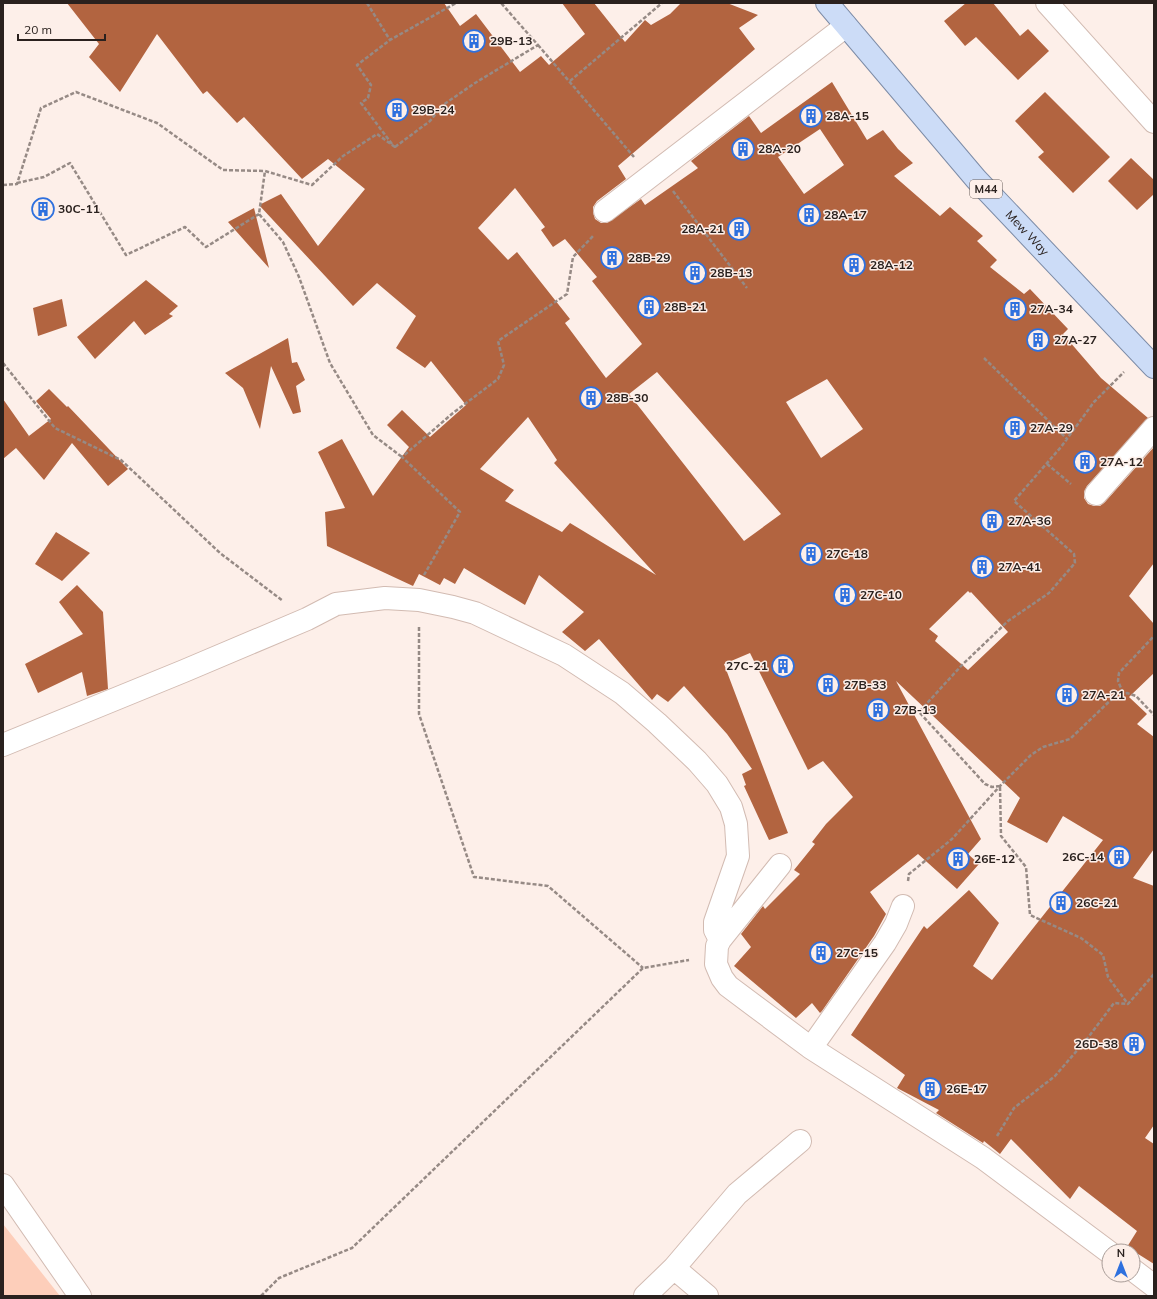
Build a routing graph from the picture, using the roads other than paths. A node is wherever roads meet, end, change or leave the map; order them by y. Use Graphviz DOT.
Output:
graph roads {
  1 [pos="827,3"];
  2 [pos="1047,3"];
  3 [pos="846,26"];
  4 [pos="1154,122"];
  5 [pos="605,211"];
  6 [pos="1154,367"];
  7 [pos="1154,428"];
  8 [pos="1096,494"];
  9 [pos="3,745"];
  10 [pos="780,865"];
  11 [pos="903,906"];
  12 [pos="718,948"];
  13 [pos="811,1048"];
  14 [pos="800,1141"];
  15 [pos="3,1185"];
  16 [pos="1101,1246"];
  17 [pos="674,1268"];
  18 [pos="1141,1276"];
  19 [pos="1154,1286"];
  20 [pos="80,1296"];
  21 [pos="645,1296"];
  22 [pos="707,1296"];
  1 -- 3 [label="main road, Mew Way / M44"];
  2 -- 4 [label="street"];
  3 -- 5 [label="street"];
  3 -- 6 [label="main road, Mew Way / M44"];
  7 -- 8 [label="street"];
  9 -- 12 [label="street"];
  10 -- 12 [label="street"];
  11 -- 13 [label="street"];
  12 -- 13 [label="street"];
  13 -- 16 [label="street"];
  14 -- 17 [label="street"];
  15 -- 20 [label="street"];
  17 -- 21 [label="street"];
  17 -- 22 [label="street"];
  18 -- 19 [label="street"];
}
